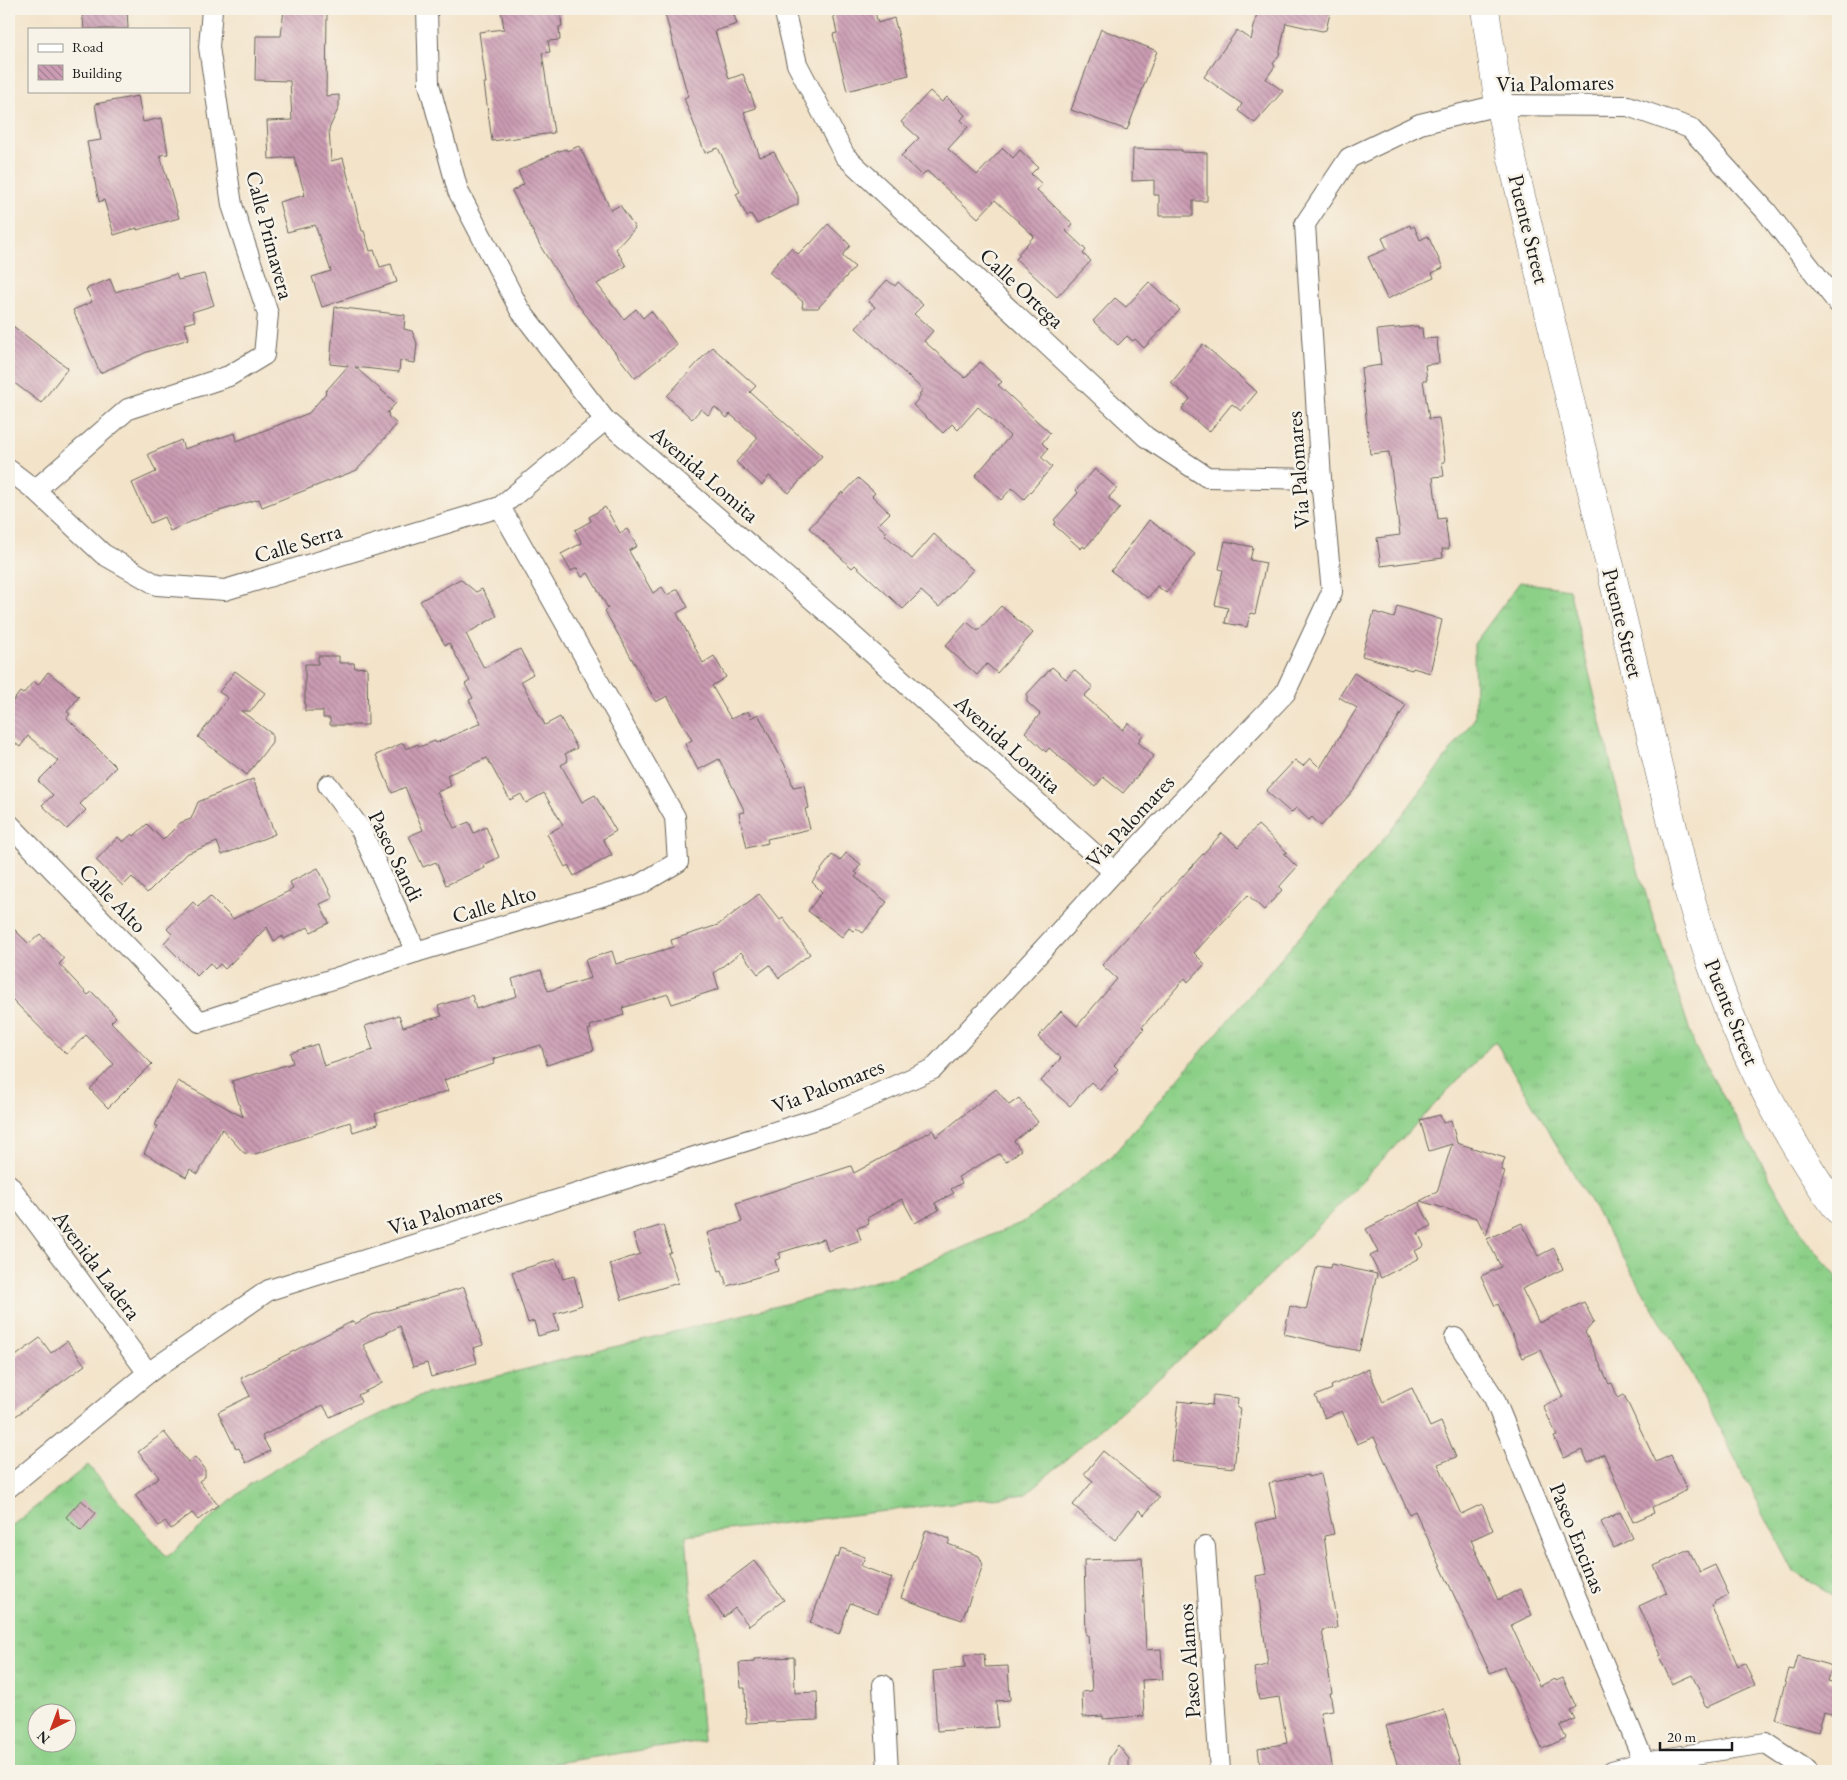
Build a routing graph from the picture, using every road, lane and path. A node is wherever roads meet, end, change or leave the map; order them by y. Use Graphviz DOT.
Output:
graph roads {
  1 [pos="212,9"];
  2 [pos="427,9"];
  3 [pos="784,9"];
  4 [pos="1485,9"];
  5 [pos="1499,105"];
  6 [pos="1838,303"];
  7 [pos="605,420"];
  8 [pos="9,470"];
  9 [pos="1321,479"];
  10 [pos="35,490"];
  11 [pos="500,507"];
  12 [pos="328,785"];
  13 [pos="9,824"];
  14 [pos="1114,872"];
  15 [pos="416,952"];
  16 [pos="9,1185"];
  17 [pos="1838,1210"];
  18 [pos="1455,1338"];
  19 [pos="148,1373"];
  20 [pos="9,1487"];
  21 [pos="1206,1547"];
  22 [pos="884,1685"];
  23 [pos="1644,1762"];
  24 [pos="888,1771"];
  25 [pos="1220,1771"];
  26 [pos="1612,1771"];
  27 [pos="1808,1771"];
  1 -- 10 [label="street, Calle Primavera"];
  2 -- 7 [label="street, Avenida Lomita"];
  3 -- 9 [label="street, Calle Ortega"];
  4 -- 5 [label="street, Puente Street"];
  5 -- 6 [label="street, Via Palomares"];
  5 -- 9 [label="street, Via Palomares"];
  5 -- 17 [label="street, Puente Street"];
  7 -- 11 [label="street, Calle Serra"];
  7 -- 14 [label="street, Avenida Lomita"];
  8 -- 10 [label="street, Calle Serra"];
  9 -- 14 [label="street, Via Palomares"];
  10 -- 11 [label="street, Calle Serra"];
  11 -- 15 [label="street, Calle Alto"];
  12 -- 15 [label="street, Paseo Sandi"];
  13 -- 15 [label="street, Calle Alto"];
  14 -- 19 [label="street, Via Palomares"];
  16 -- 19 [label="street, Avenida Ladera"];
  18 -- 23 [label="street, Paseo Encinas"];
  19 -- 20 [label="street, Via Palomares"];
  21 -- 25 [label="street, Paseo Alamos"];
  22 -- 24 [label="street"];
  23 -- 26 [label="street"];
  23 -- 27 [label="street"];
}
